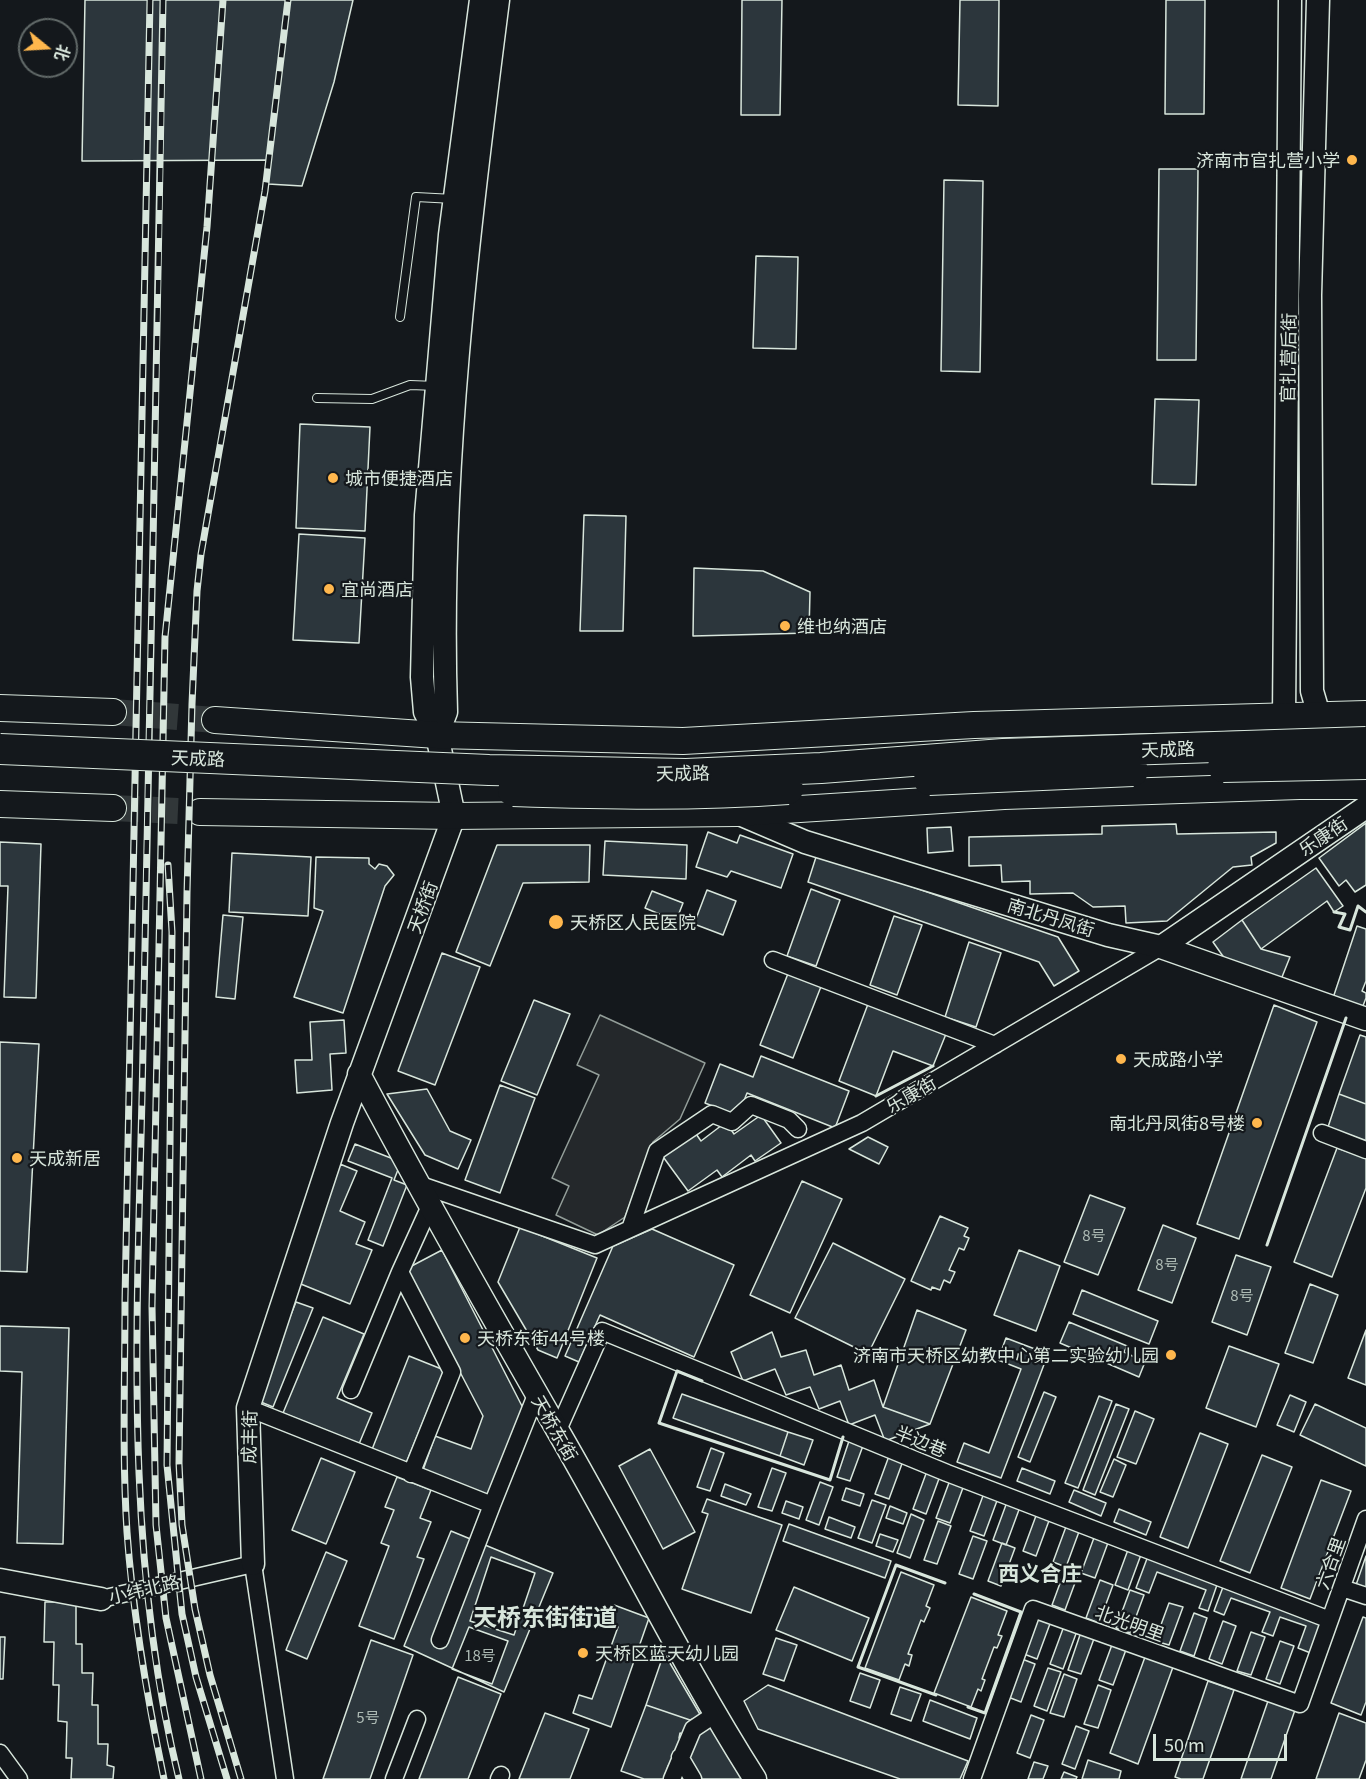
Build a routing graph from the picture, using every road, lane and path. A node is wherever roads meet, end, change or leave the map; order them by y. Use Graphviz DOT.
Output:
graph roads {
  1 [pos="481,0"];
  2 [pos="498,0"];
  3 [pos="1290,0"];
  4 [pos="1318,0"];
  5 [pos="455,199"];
  6 [pos="400,317"];
  7 [pos="437,386"];
  8 [pos="317,398"];
  9 [pos="0,708"];
  10 [pos="113,711"];
  11 [pos="1366,714"];
  12 [pos="1319,715"];
  13 [pos="1284,717"];
  14 [pos="215,720"];
  15 [pos="437,735"];
  16 [pos="1366,742"];
  17 [pos="0,749"];
  18 [pos="1366,764"];
  19 [pos="0,770"];
  20 [pos="1366,786"];
  21 [pos="0,804"];
  22 [pos="1366,807"];
  23 [pos="112,808"];
  24 [pos="200,812"];
  25 [pos="736,813"];
  26 [pos="454,816"];
  27 [pos="1161,947"];
  28 [pos="773,960"];
  29 [pos="1366,1019"];
  30 [pos="995,1045"];
  31 [pos="359,1074"];
  32 [pos="798,1129"];
  33 [pos="1322,1134"];
  34 [pos="1366,1150"];
  35 [pos="418,1184"];
  36 [pos="430,1206"];
  37 [pos="630,1229"];
  38 [pos="400,1272"];
  39 [pos="351,1390"];
  40 [pos="536,1395"];
  41 [pos="248,1408"];
  42 [pos="558,1430"];
  43 [pos="411,1474"];
  44 [pos="492,1505"];
  45 [pos="1366,1520"];
  46 [pos="253,1564"];
  47 [pos="0,1580"];
  48 [pos="1342,1588"];
  49 [pos="1366,1596"];
  50 [pos="101,1599"];
  51 [pos="1330,1620"];
  52 [pos="440,1640"];
  53 [pos="714,1714"];
  54 [pos="417,1719"];
  55 [pos="0,1753"];
  56 [pos="680,1757"];
  57 [pos="19,1779"];
  58 [pos="285,1779"];
  59 [pos="394,1779"];
  60 [pos="672,1779"];
  61 [pos="693,1779"];
  62 [pos="755,1779"];
  63 [pos="972,1779"];
  1 -- 5 [label="street"];
  2 -- 15 [label="street"];
  3 -- 13 [label="street, 官扎营后街"];
  4 -- 12 [label="street, 官扎营后街"];
  5 -- 6 [label="lane"];
  5 -- 7 [label="street"];
  7 -- 8 [label="lane"];
  7 -- 15 [label="street"];
  9 -- 10 [label="main road"];
  11 -- 12 [label="main road, 天成路"];
  12 -- 13 [label="main road, 天成路"];
  13 -- 15 [label="main road, 天成路"];
  14 -- 15 [label="main road, 天成路"];
  15 -- 26 [label="street"];
  16 -- 17 [label="highway, 天成路, bridge"];
  18 -- 19 [label="highway, 天成路, bridge"];
  20 -- 25 [label="main road"];
  21 -- 23 [label="main road"];
  22 -- 27 [label="street, 乐康街"];
  24 -- 26 [label="main road"];
  25 -- 26 [label="main road"];
  25 -- 27 [label="street, 南北丹凤街"];
  26 -- 31 [label="street, 天桥街"];
  27 -- 29 [label="street, 南北丹凤街"];
  27 -- 30 [label="street, 乐康街"];
  28 -- 30 [label="street"];
  30 -- 37 [label="street, 乐康街"];
  31 -- 35 [label="street, 天桥东街"];
  31 -- 41 [label="street, 成丰街"];
  32 -- 37 [label="street"];
  33 -- 34 [label="street"];
  35 -- 36 [label="street, 天桥东街"];
  35 -- 37 [label="street, 乐康街"];
  36 -- 38 [label="street"];
  36 -- 40 [label="street, 天桥东街"];
  38 -- 39 [label="street"];
  38 -- 43 [label="street"];
  40 -- 42 [label="street, 天桥东街"];
  40 -- 44 [label="street"];
  41 -- 43 [label="street"];
  41 -- 46 [label="street, 成丰街"];
  42 -- 51 [label="street, 半边巷"];
  42 -- 53 [label="street, 天桥东街"];
  43 -- 44 [label="street"];
  44 -- 52 [label="street"];
  45 -- 48 [label="street, 六合里"];
  46 -- 50 [label="street, 小纬北路"];
  46 -- 58 [label="street, 成丰街"];
  47 -- 50 [label="street, 小纬北路"];
  48 -- 49 [label="street"];
  48 -- 51 [label="street, 六合里"];
  51 -- 63 [label="street, 北光明里"];
  53 -- 56 [label="street"];
  53 -- 62 [label="street, 天桥东街"];
  54 -- 59 [label="street"];
  55 -- 57 [label="street"];
  56 -- 60 [label="street"];
  56 -- 61 [label="street"];
}
